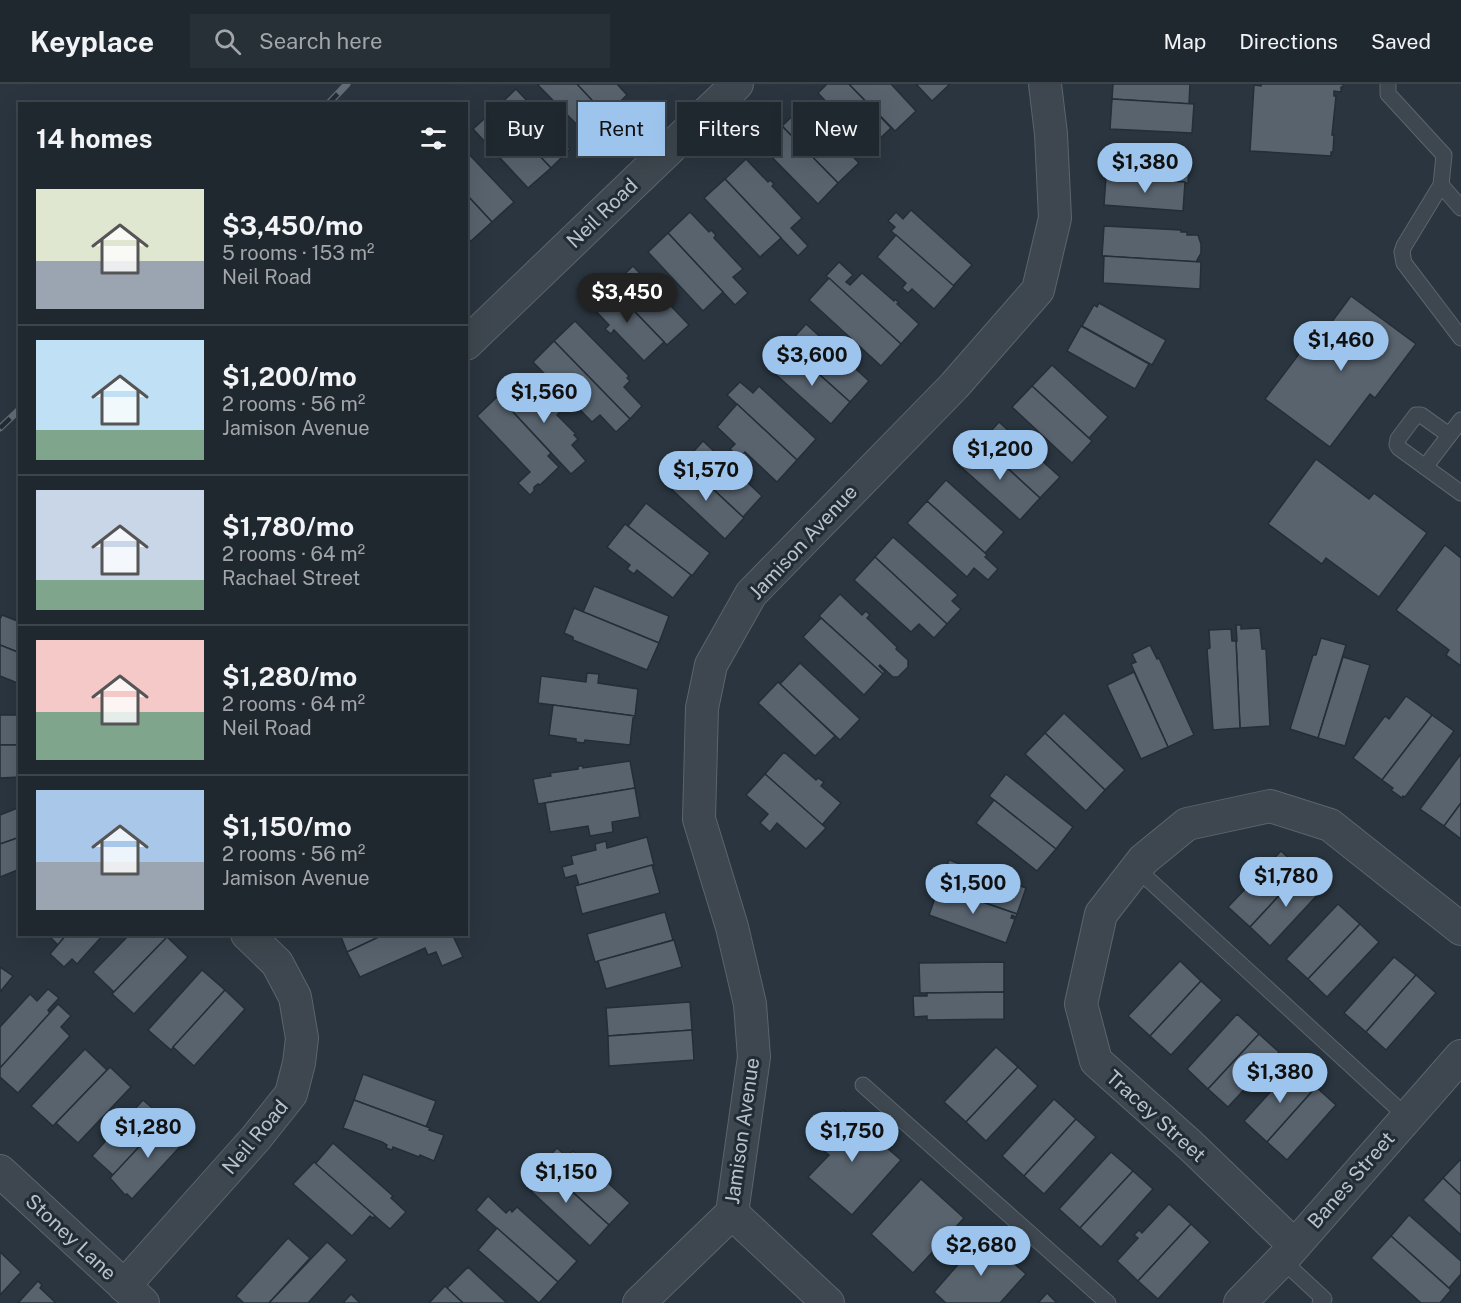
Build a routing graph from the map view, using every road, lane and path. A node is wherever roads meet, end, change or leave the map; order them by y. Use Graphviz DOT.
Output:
graph roads {
  1 [pos="737,84"];
  2 [pos="1045,84"];
  3 [pos="1389,84"];
  4 [pos="1442,185"];
  5 [pos="1461,208"];
  6 [pos="1461,338"];
  7 [pos="468,342"];
  8 [pos="1461,420"];
  9 [pos="1449,435"];
  10 [pos="1425,467"];
  11 [pos="1461,493"];
  12 [pos="1138,866"];
  13 [pos="1461,929"];
  14 [pos="249,936"];
  15 [pos="1461,1056"];
  16 [pos="863,1085"];
  17 [pos="1407,1117"];
  18 [pos="0,1172"];
  19 [pos="732,1213"];
  20 [pos="1288,1253"];
  21 [pos="134,1294"];
  22 [pos="1324,1302"];
  23 [pos="639,1303"];
  24 [pos="828,1303"];
  25 [pos="1108,1303"];
  26 [pos="1240,1303"];
  1 -- 7 [label="street, Neil Road"];
  2 -- 19 [label="street, Jamison Avenue"];
  3 -- 4 [label="lane"];
  4 -- 5 [label="lane"];
  4 -- 6 [label="lane"];
  8 -- 9 [label="lane"];
  9 -- 10 [label="lane"];
  9 -- 10 [label="lane"];
  10 -- 11 [label="lane"];
  12 -- 13 [label="street, Tracey Street"];
  12 -- 17 [label="lane"];
  12 -- 20 [label="street, Tracey Street"];
  14 -- 21 [label="street, Neil Road"];
  15 -- 17 [label="street, Banes Street"];
  16 -- 25 [label="lane"];
  17 -- 20 [label="street, Banes Street"];
  18 -- 21 [label="street, Stoney Lane"];
  19 -- 23 [label="street, Jamison Avenue"];
  19 -- 24 [label="street"];
  20 -- 22 [label="lane"];
  20 -- 26 [label="street, Banes Street"];
}
